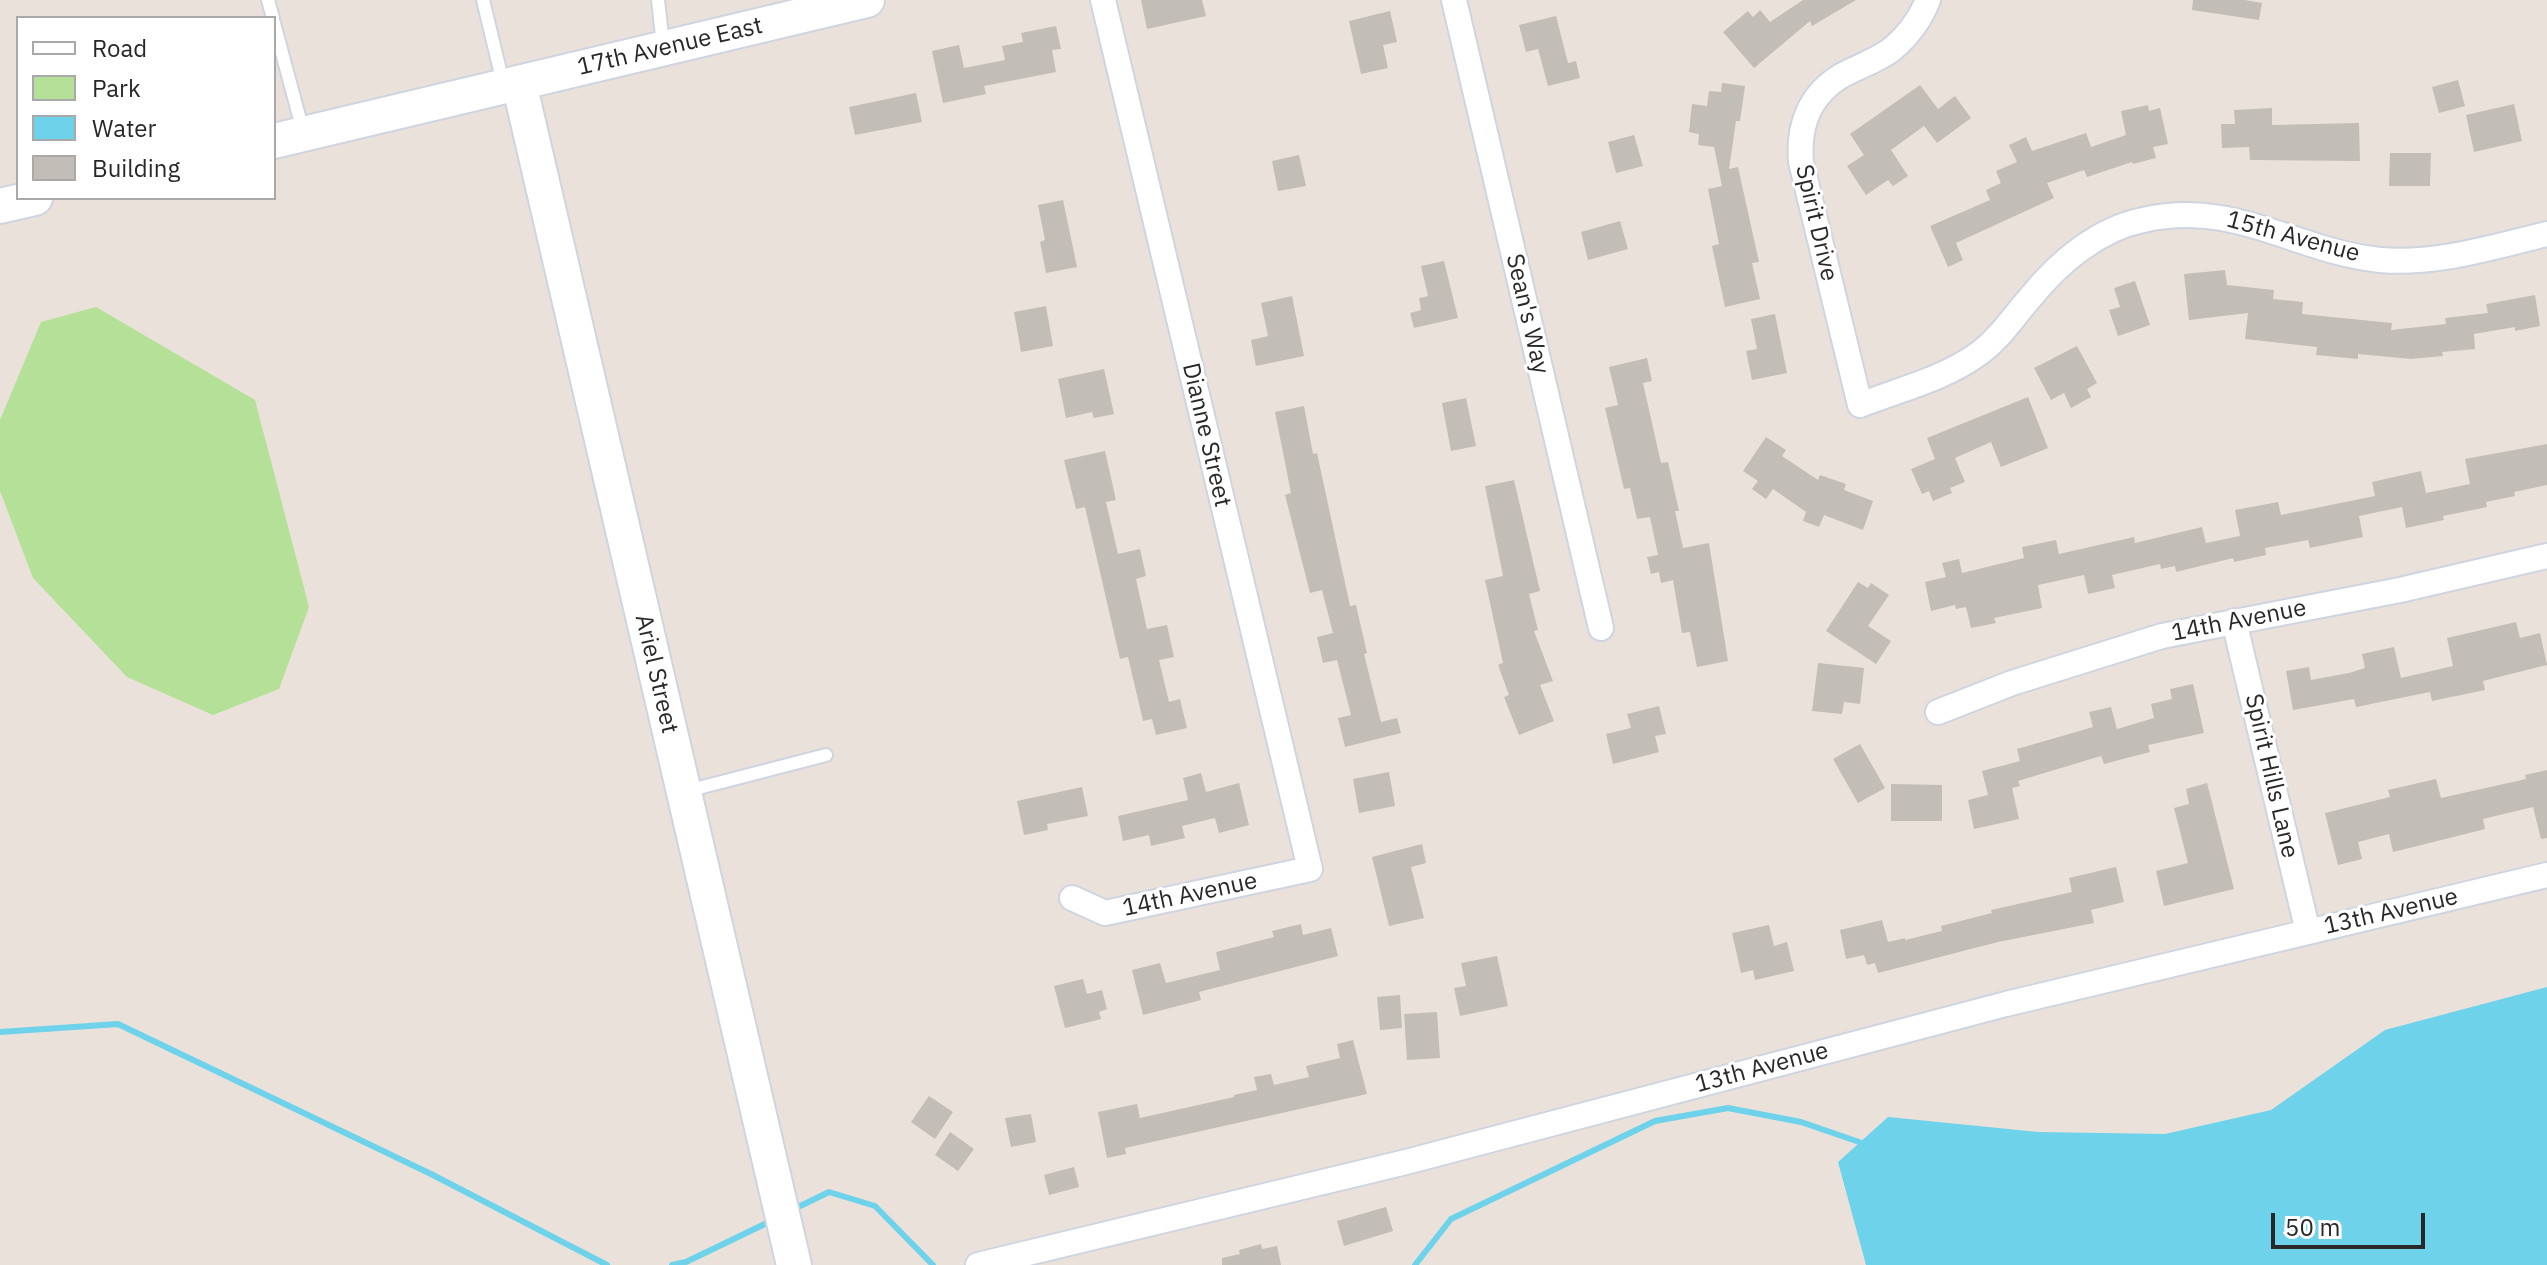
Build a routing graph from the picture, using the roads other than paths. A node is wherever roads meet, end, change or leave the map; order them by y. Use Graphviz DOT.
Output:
graph roads {
  1 [pos="483,0"];
  2 [pos="658,0"];
  3 [pos="867,0"];
  4 [pos="1103,0"];
  5 [pos="1454,0"];
  6 [pos="1928,0"];
  7 [pos="276,43"];
  8 [pos="663,49"];
  9 [pos="511,85"];
  10 [pos="289,138"];
  11 [pos="26,200"];
  12 [pos="0,206"];
  13 [pos="2547,234"];
  14 [pos="1860,405"];
  15 [pos="2547,556"];
  16 [pos="2234,621"];
  17 [pos="1601,628"];
  18 [pos="1938,712"];
  19 [pos="826,755"];
  20 [pos="684,791"];
  21 [pos="1310,869"];
  22 [pos="2547,875"];
  23 [pos="1072,898"];
  24 [pos="2308,932"];
  25 [pos="794,1265"];
  26 [pos="978,1265"];
  1 -- 9 [label="lane"];
  2 -- 8 [label="lane"];
  3 -- 8 [label="street, 17th Avenue East"];
  4 -- 21 [label="street, Dianne Street"];
  5 -- 17 [label="street, Sean's Way"];
  6 -- 14 [label="street, Spirit Drive"];
  7 -- 10 [label="lane"];
  8 -- 9 [label="street, 17th Avenue East"];
  9 -- 10 [label="street, 17th Avenue East"];
  9 -- 20 [label="street, Ariel Street"];
  11 -- 12 [label="street"];
  13 -- 14 [label="street, 15th Avenue"];
  15 -- 16 [label="street, 14th Avenue"];
  16 -- 18 [label="street, 14th Avenue"];
  16 -- 24 [label="street, Spirit Hills Lane"];
  19 -- 20 [label="lane"];
  20 -- 25 [label="street, Ariel Street"];
  21 -- 23 [label="street, 14th Avenue"];
  22 -- 24 [label="street, 13th Avenue"];
  24 -- 26 [label="street, 13th Avenue"];
}
